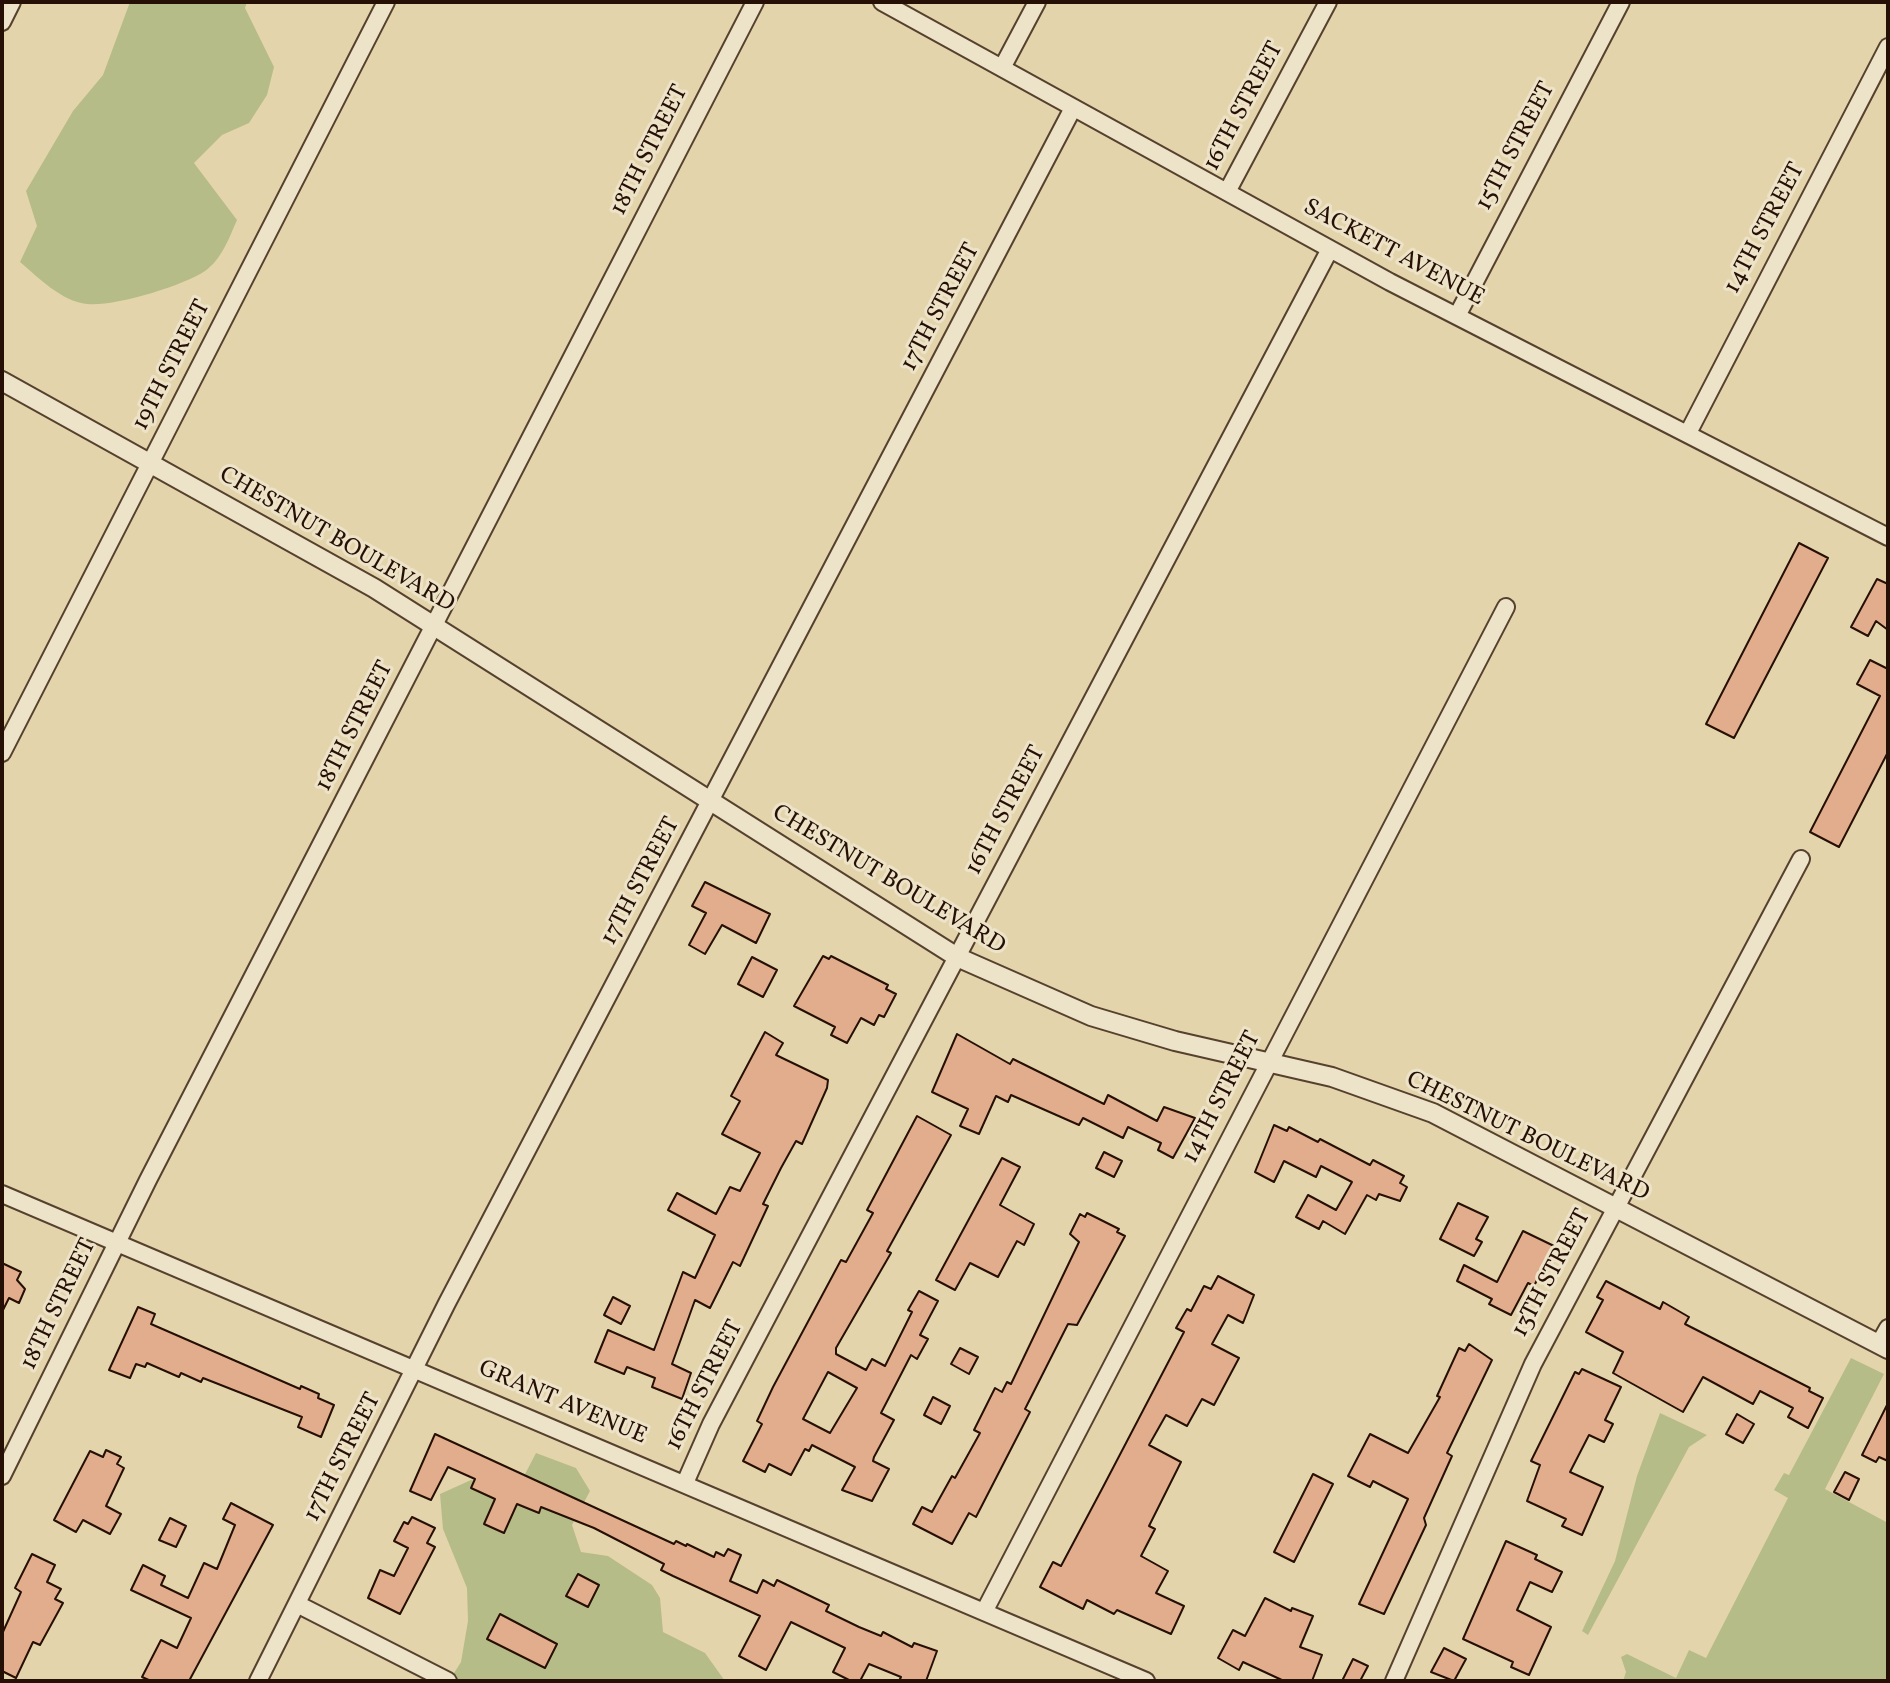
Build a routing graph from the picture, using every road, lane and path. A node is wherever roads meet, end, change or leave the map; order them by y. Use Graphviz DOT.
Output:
graph roads {
  1 [pos="12,2"];
  2 [pos="386,2"];
  3 [pos="755,2"];
  4 [pos="882,2"];
  5 [pos="1037,2"];
  6 [pos="1328,2"];
  7 [pos="1621,2"];
  8 [pos="2,22"];
  9 [pos="1888,47"];
  10 [pos="1002,68"];
  11 [pos="1073,108"];
  12 [pos="1227,192"];
  13 [pos="1330,249"];
  14 [pos="1457,316"];
  15 [pos="2,381"];
  16 [pos="1688,433"];
  17 [pos="150,463"];
  18 [pos="1888,537"];
  19 [pos="1506,607"];
  20 [pos="435,626"];
  21 [pos="2,753"];
  22 [pos="712,801"];
  23 [pos="1801,859"];
  24 [pos="957,957"];
  25 [pos="1268,1063"];
  26 [pos="2,1194"];
  27 [pos="1615,1208"];
  28 [pos="118,1242"];
  29 [pos="1885,1340"];
  30 [pos="415,1369"];
  31 [pos="2,1476"];
  32 [pos="685,1483"];
  33 [pos="297,1604"];
  34 [pos="984,1612"];
  35 [pos="258,1681"];
  36 [pos="448,1681"];
  37 [pos="1146,1681"];
  38 [pos="1394,1681"];
  1 -- 8 [label="street"];
  2 -- 17 [label="street, 19TH STREET"];
  3 -- 20 [label="street, 18TH STREET"];
  4 -- 10 [label="street, SACKETT AVENUE"];
  5 -- 10 [label="street"];
  6 -- 12 [label="street, 16TH STREET"];
  7 -- 14 [label="street, 15TH STREET"];
  9 -- 16 [label="street, 14TH STREET"];
  10 -- 11 [label="street, SACKETT AVENUE"];
  11 -- 12 [label="street, SACKETT AVENUE"];
  11 -- 22 [label="street, 17TH STREET"];
  12 -- 13 [label="street, SACKETT AVENUE"];
  13 -- 14 [label="street, SACKETT AVENUE"];
  13 -- 24 [label="street, 16TH STREET"];
  14 -- 16 [label="street, SACKETT AVENUE"];
  15 -- 17 [label="street, CHESTNUT BOULEVARD"];
  16 -- 18 [label="street, SACKETT AVENUE"];
  17 -- 20 [label="street, CHESTNUT BOULEVARD"];
  17 -- 21 [label="street, 19TH STREET"];
  19 -- 25 [label="street, 14TH STREET"];
  20 -- 22 [label="street, CHESTNUT BOULEVARD"];
  20 -- 28 [label="street, 18TH STREET"];
  22 -- 24 [label="street, CHESTNUT BOULEVARD"];
  22 -- 30 [label="street, 17TH STREET"];
  23 -- 27 [label="street, 13TH STREET"];
  24 -- 25 [label="street, CHESTNUT BOULEVARD"];
  24 -- 32 [label="street, 16TH STREET"];
  25 -- 27 [label="street, CHESTNUT BOULEVARD"];
  25 -- 34 [label="street, 14TH STREET"];
  26 -- 28 [label="street, GRANT AVENUE"];
  27 -- 29 [label="street, CHESTNUT BOULEVARD"];
  27 -- 38 [label="street, 13TH STREET"];
  28 -- 30 [label="street, GRANT AVENUE"];
  28 -- 31 [label="street, 18TH STREET"];
  30 -- 32 [label="street, GRANT AVENUE"];
  30 -- 33 [label="street, 17TH STREET"];
  32 -- 34 [label="street, GRANT AVENUE"];
  33 -- 35 [label="street, 17TH STREET"];
  33 -- 36 [label="street"];
  34 -- 37 [label="street, GRANT AVENUE"];
}
